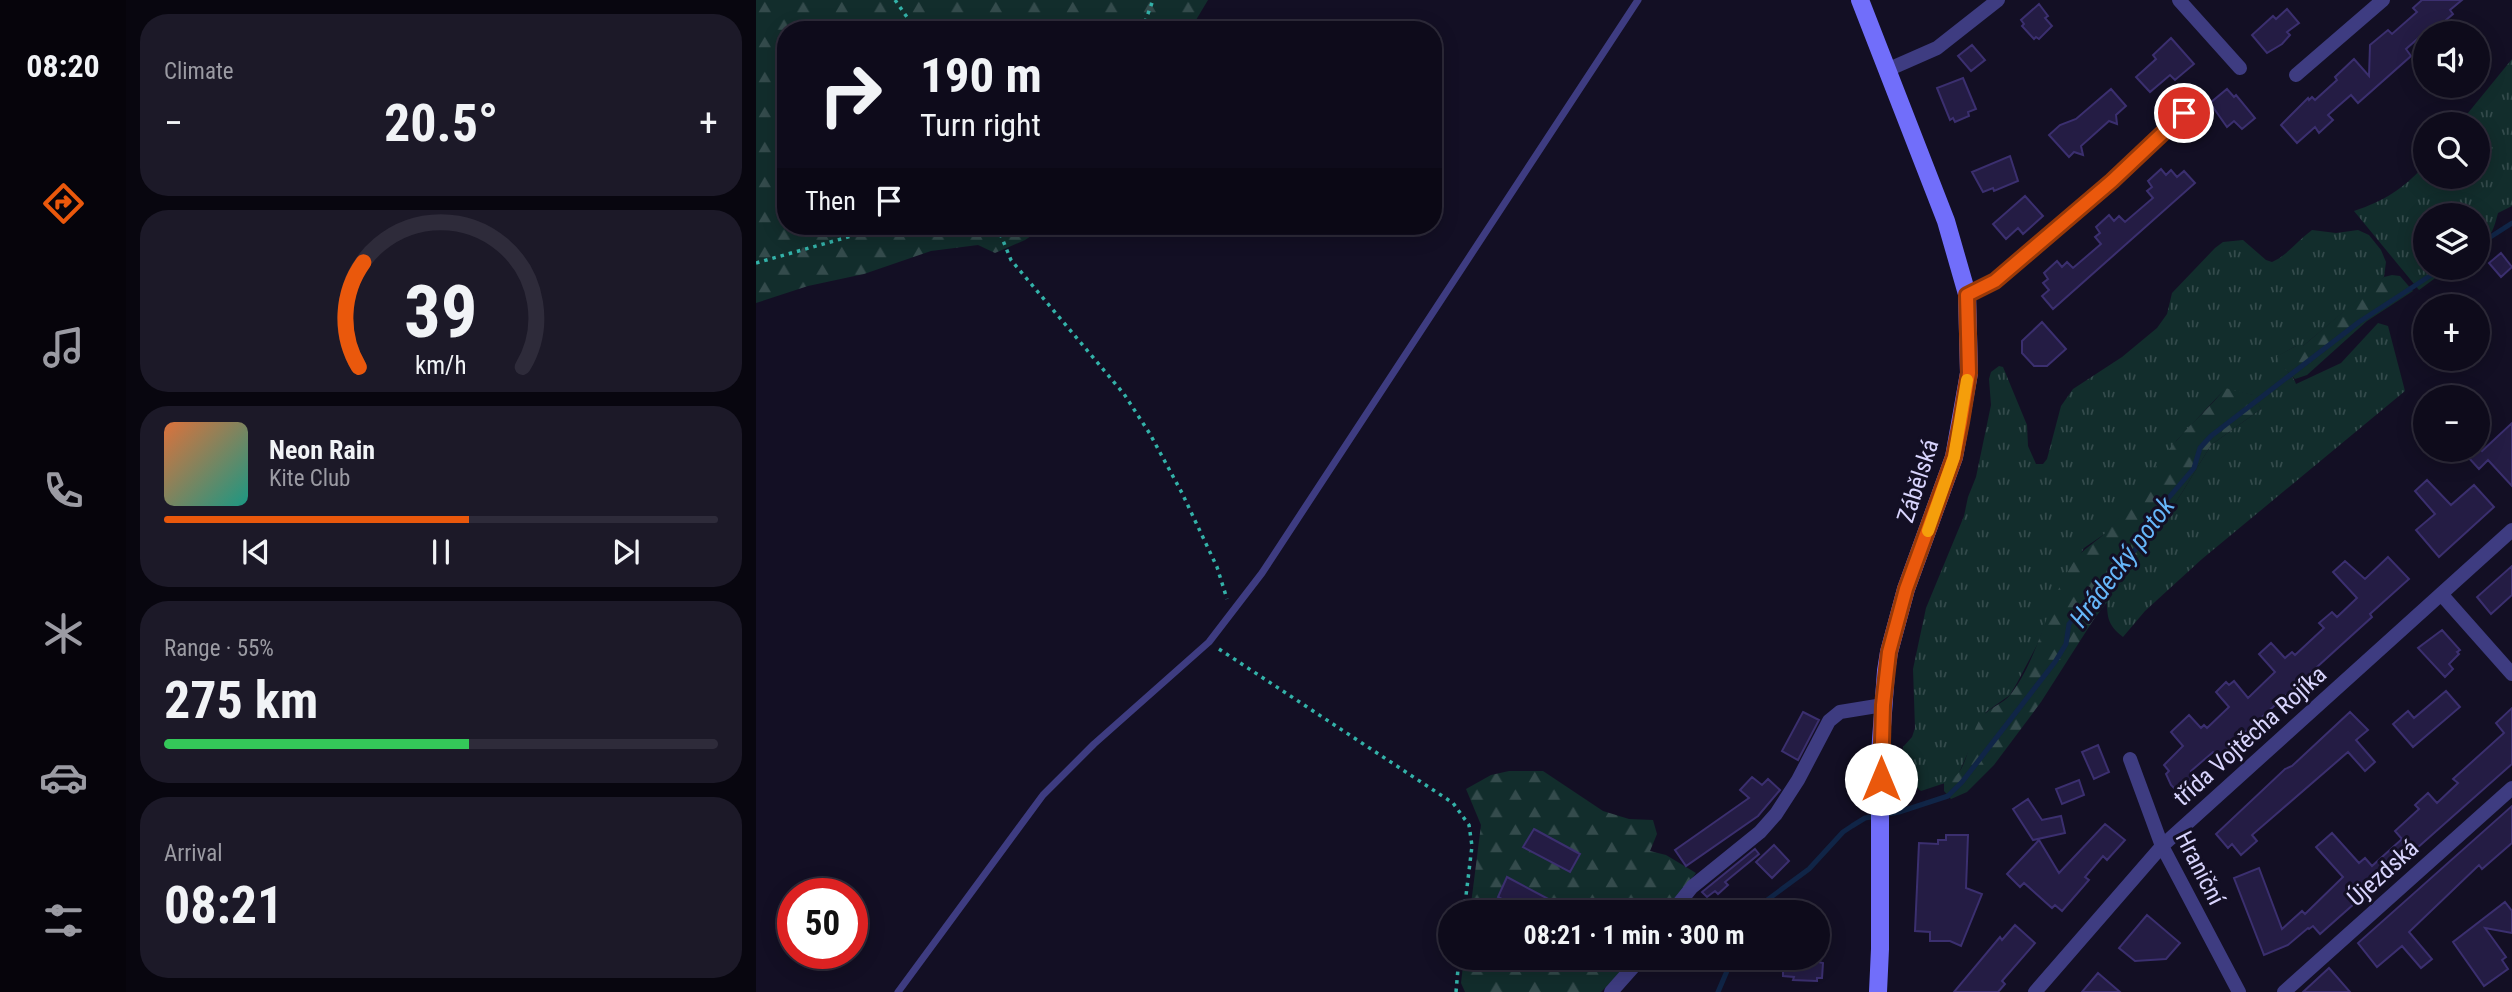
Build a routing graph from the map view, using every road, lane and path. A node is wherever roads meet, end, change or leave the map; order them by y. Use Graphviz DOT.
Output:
graph roads {
  1 [pos="895,0"];
  2 [pos="1153,0"];
  3 [pos="1638,0"];
  4 [pos="1860,0"];
  5 [pos="1998,0"];
  6 [pos="2179,0"];
  7 [pos="2383,0"];
  8 [pos="910,21"];
  9 [pos="1145,21"];
  10 [pos="2240,68"];
  11 [pos="1886,70"];
  12 [pos="2296,75"];
  13 [pos="2184,113"];
  14 [pos="855,235"];
  15 [pos="1001,235"];
  16 [pos="756,263"];
  17 [pos="1967,295"];
  18 [pos="2512,530"];
  19 [pos="2441,594"];
  20 [pos="1232,612"];
  21 [pos="1209,642"];
  22 [pos="2512,674"];
  23 [pos="1883,705"];
  24 [pos="2130,760"];
  25 [pos="2512,788"];
  26 [pos="2162,846"];
  27 [pos="1465,900"];
  28 [pos="1682,900"];
  29 [pos="1458,970"];
  30 [pos="1630,970"];
  31 [pos="898,992"];
  32 [pos="1456,992"];
  33 [pos="1611,992"];
  34 [pos="1878,992"];
  35 [pos="2035,992"];
  36 [pos="2239,992"];
  37 [pos="2284,992"];
  1 -- 8 [label="path"];
  2 -- 9 [label="path"];
  3 -- 20 [label="lane"];
  4 -- 11 [label="main road, Zábělská"];
  5 -- 11 [label="street"];
  6 -- 10 [label="street"];
  7 -- 12 [label="street"];
  11 -- 17 [label="main road, Zábělská"];
  13 -- 17 [label="street"];
  14 -- 16 [label="path"];
  15 -- 20 [label="path"];
  17 -- 23 [label="main road, Zábělská"];
  18 -- 19 [label="street, třída Vojtěcha Rojíka"];
  19 -- 22 [label="street"];
  19 -- 26 [label="street, třída Vojtěcha Rojíka"];
  20 -- 21 [label="lane"];
  21 -- 27 [label="path"];
  21 -- 31 [label="lane"];
  23 -- 28 [label="street"];
  23 -- 34 [label="main road, Zábělská"];
  24 -- 26 [label="street, Hraniční"];
  25 -- 37 [label="street, Újezdská"];
  26 -- 35 [label="street, třída Vojtěcha Rojíka"];
  26 -- 36 [label="street, Hraniční"];
  29 -- 32 [label="path"];
  30 -- 33 [label="street"];
}
